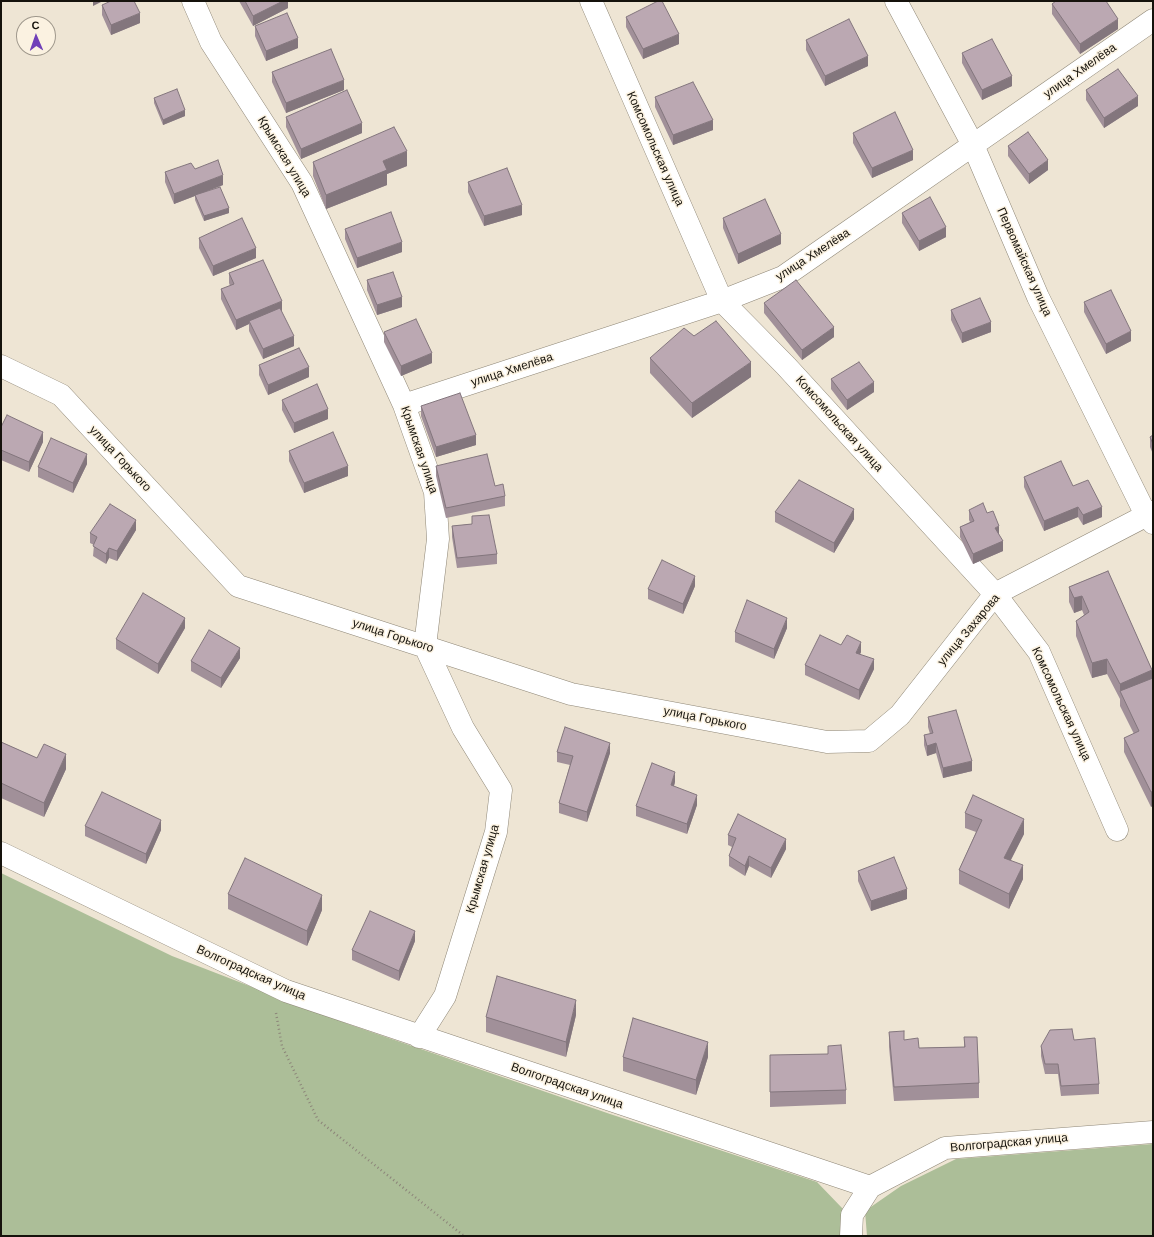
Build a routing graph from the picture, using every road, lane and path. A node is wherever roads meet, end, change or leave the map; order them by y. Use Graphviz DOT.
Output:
graph roads {
  1 [pos="192,1"];
  2 [pos="591,1"];
  3 [pos="896,1"];
  4 [pos="1153,20"];
  5 [pos="973,145"];
  6 [pos="722,301"];
  7 [pos="1,366"];
  8 [pos="404,405"];
  9 [pos="1151,517"];
  10 [pos="995,594"];
  11 [pos="425,646"];
  12 [pos="869,741"];
  13 [pos="1117,830"];
  14 [pos="1,853"];
  15 [pos="272,985"];
  16 [pos="419,1037"];
  17 [pos="1153,1132"];
  18 [pos="870,1187"];
  19 [pos="464,1236"];
  20 [pos="851,1236"];
  1 -- 8 [label="street, Крымская улица"];
  2 -- 6 [label="street, Комсомольская улица"];
  3 -- 5 [label="street, Первомайская улица"];
  4 -- 5 [label="street, улица Хмелёва"];
  5 -- 6 [label="street, улица Хмелёва"];
  5 -- 9 [label="street, Первомайская улица"];
  6 -- 8 [label="street, улица Хмелёва"];
  6 -- 10 [label="street, Комсомольская улица"];
  7 -- 11 [label="street, улица Горького"];
  8 -- 11 [label="street, Крымская улица"];
  9 -- 10 [label="street, улица Захарова"];
  10 -- 12 [label="street, улица Захарова"];
  10 -- 13 [label="street, Комсомольская улица"];
  11 -- 12 [label="street, улица Горького"];
  11 -- 16 [label="street, Крымская улица"];
  14 -- 15 [label="street, Волгоградская улица"];
  15 -- 16 [label="street, Волгоградская улица"];
  15 -- 19 [label="path"];
  16 -- 18 [label="street, Волгоградская улица"];
  17 -- 18 [label="street, Волгоградская улица"];
  18 -- 20 [label="street"];
}
